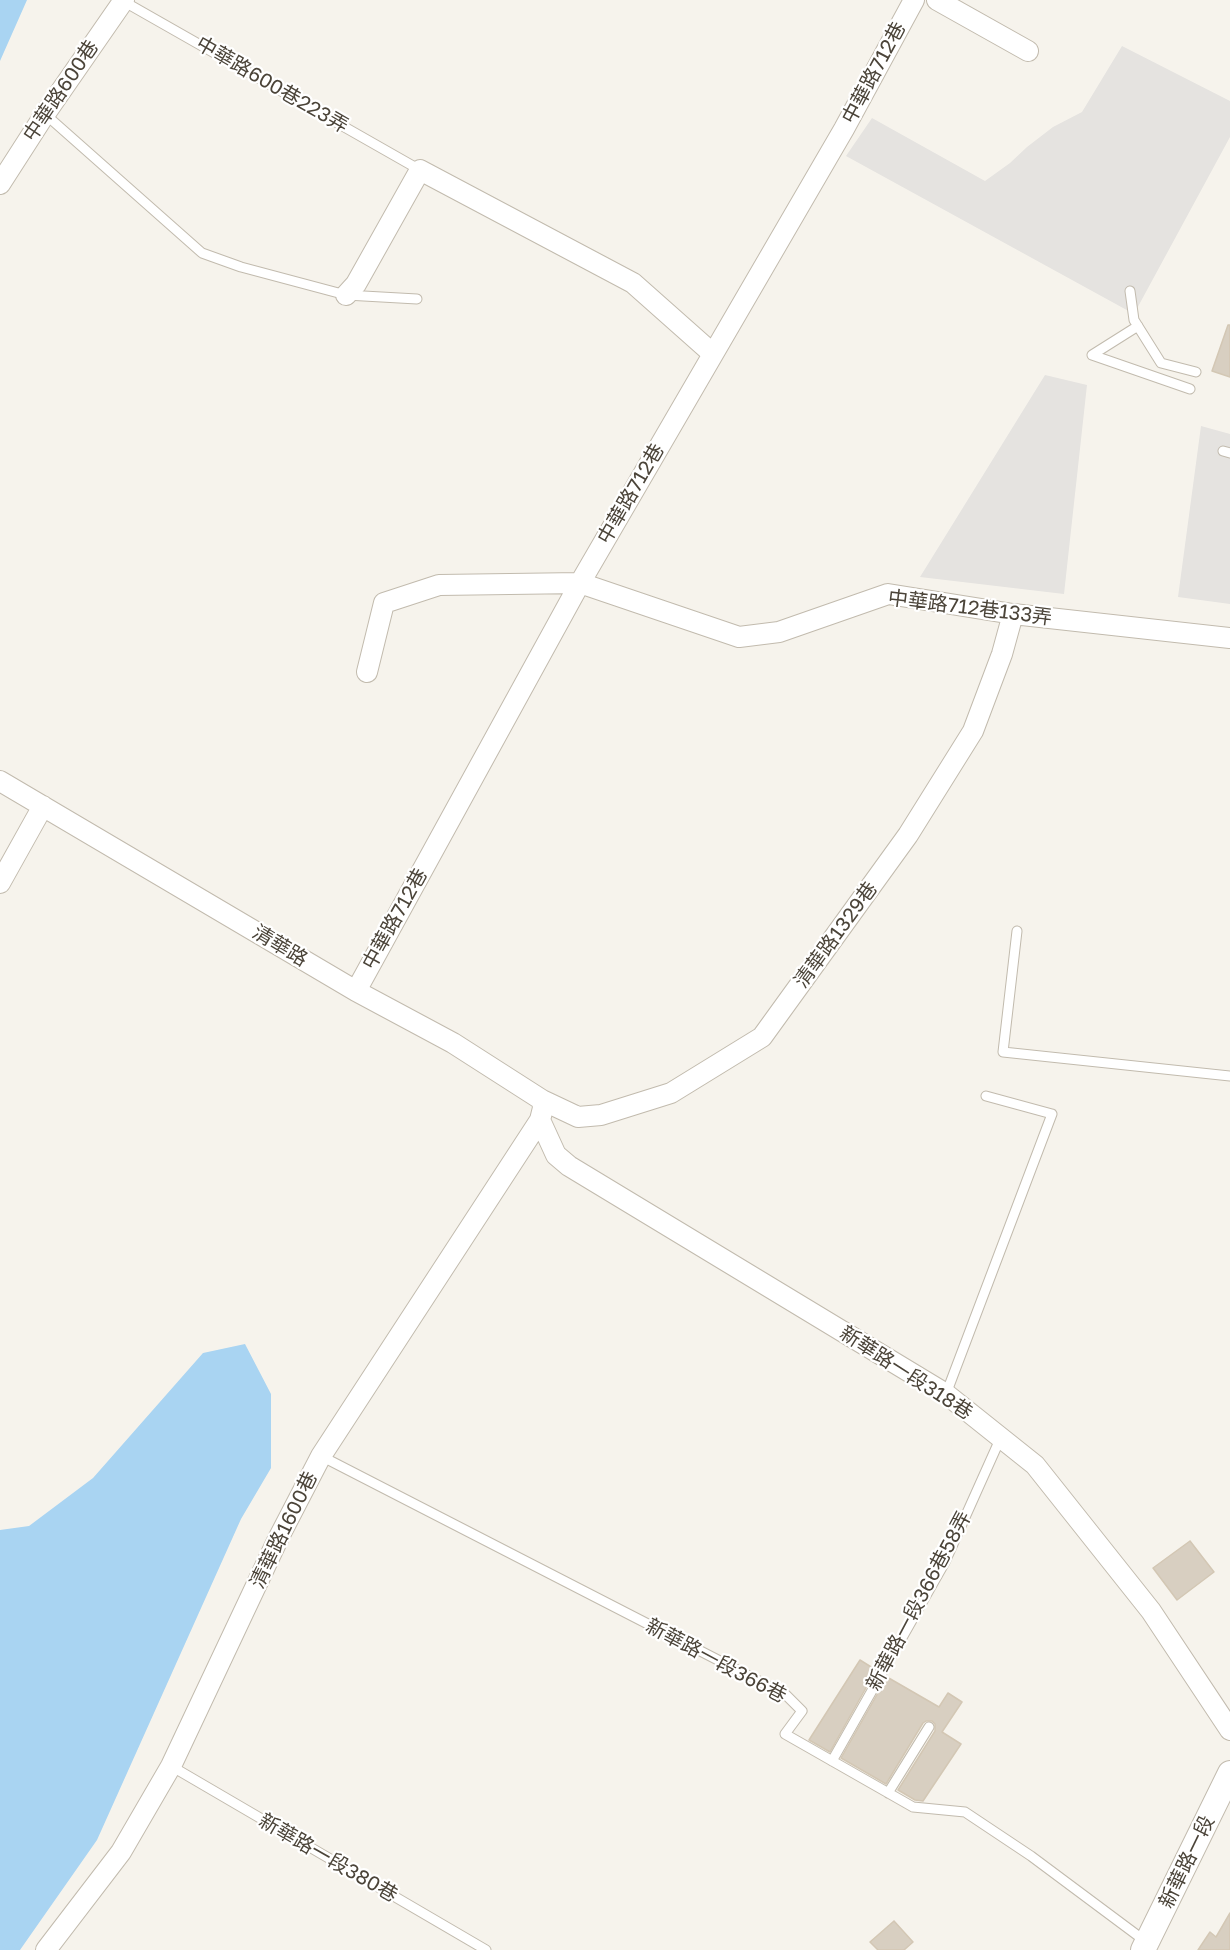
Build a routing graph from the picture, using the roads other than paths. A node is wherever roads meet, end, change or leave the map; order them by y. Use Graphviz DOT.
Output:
graph roads {
  1 [pos="124,0"];
  2 [pos="914,0"];
  3 [pos="937,0"];
  4 [pos="1028,51"];
  5 [pos="45,114"];
  6 [pos="420,170"];
  7 [pos="0,184"];
  8 [pos="1130,291"];
  9 [pos="346,295"];
  10 [pos="417,299"];
  11 [pos="1138,326"];
  12 [pos="713,354"];
  13 [pos="1196,372"];
  14 [pos="1190,389"];
  15 [pos="580,583"];
  16 [pos="1013,614"];
  17 [pos="1230,638"];
  18 [pos="367,672"];
  19 [pos="0,781"];
  20 [pos="43,806"];
  21 [pos="0,883"];
  22 [pos="1017,931"];
  23 [pos="356,991"];
  24 [pos="1230,1076"];
  25 [pos="986,1096"];
  26 [pos="541,1110"];
  27 [pos="946,1394"];
  28 [pos="1000,1437"];
  29 [pos="321,1456"];
  30 [pos="929,1727"];
  31 [pos="1230,1730"];
  32 [pos="832,1761"];
  33 [pos="171,1767"];
  34 [pos="1230,1773"];
  35 [pos="888,1793"];
  36 [pos="1145,1946"];
  37 [pos="46,1950"];
  38 [pos="486,1950"];
  1 -- 5 [label="street, 中華路600巷"];
  1 -- 6 [label="lane, 中華路600巷223弄"];
  2 -- 12 [label="street, 中華路712巷"];
  3 -- 4 [label="street"];
  5 -- 7 [label="street, 中華路600巷"];
  5 -- 9 [label="lane"];
  6 -- 9 [label="street"];
  6 -- 12 [label="street"];
  8 -- 11 [label="lane"];
  9 -- 10 [label="lane"];
  11 -- 13 [label="lane"];
  11 -- 14 [label="lane"];
  12 -- 15 [label="street, 中華路712巷"];
  15 -- 16 [label="street, 中華路712巷133弄"];
  15 -- 18 [label="street, 中華路712巷133弄"];
  15 -- 23 [label="street, 中華路712巷"];
  16 -- 17 [label="street, 中華路712巷133弄"];
  16 -- 26 [label="street, 清華路1329巷"];
  19 -- 20 [label="street, 清華路"];
  20 -- 21 [label="street"];
  20 -- 23 [label="street, 清華路"];
  22 -- 24 [label="lane"];
  23 -- 26 [label="street, 清華路"];
  25 -- 27 [label="lane"];
  26 -- 27 [label="street, 新華路一段318巷"];
  26 -- 29 [label="street, 清華路1600巷"];
  27 -- 28 [label="street, 新華路一段318巷"];
  28 -- 31 [label="street, 新華路一段318巷"];
  28 -- 32 [label="lane, 新華路一段366巷58弄"];
  29 -- 32 [label="lane, 新華路一段366巷"];
  29 -- 33 [label="street, 清華路1600巷"];
  30 -- 35 [label="lane"];
  32 -- 35 [label="lane, 新華路一段366巷"];
  33 -- 37 [label="street, 清華路1600巷"];
  33 -- 38 [label="lane, 新華路一段380巷"];
  34 -- 36 [label="street, 新華路一段"];
  35 -- 36 [label="lane, 新華路一段366巷"];
}
